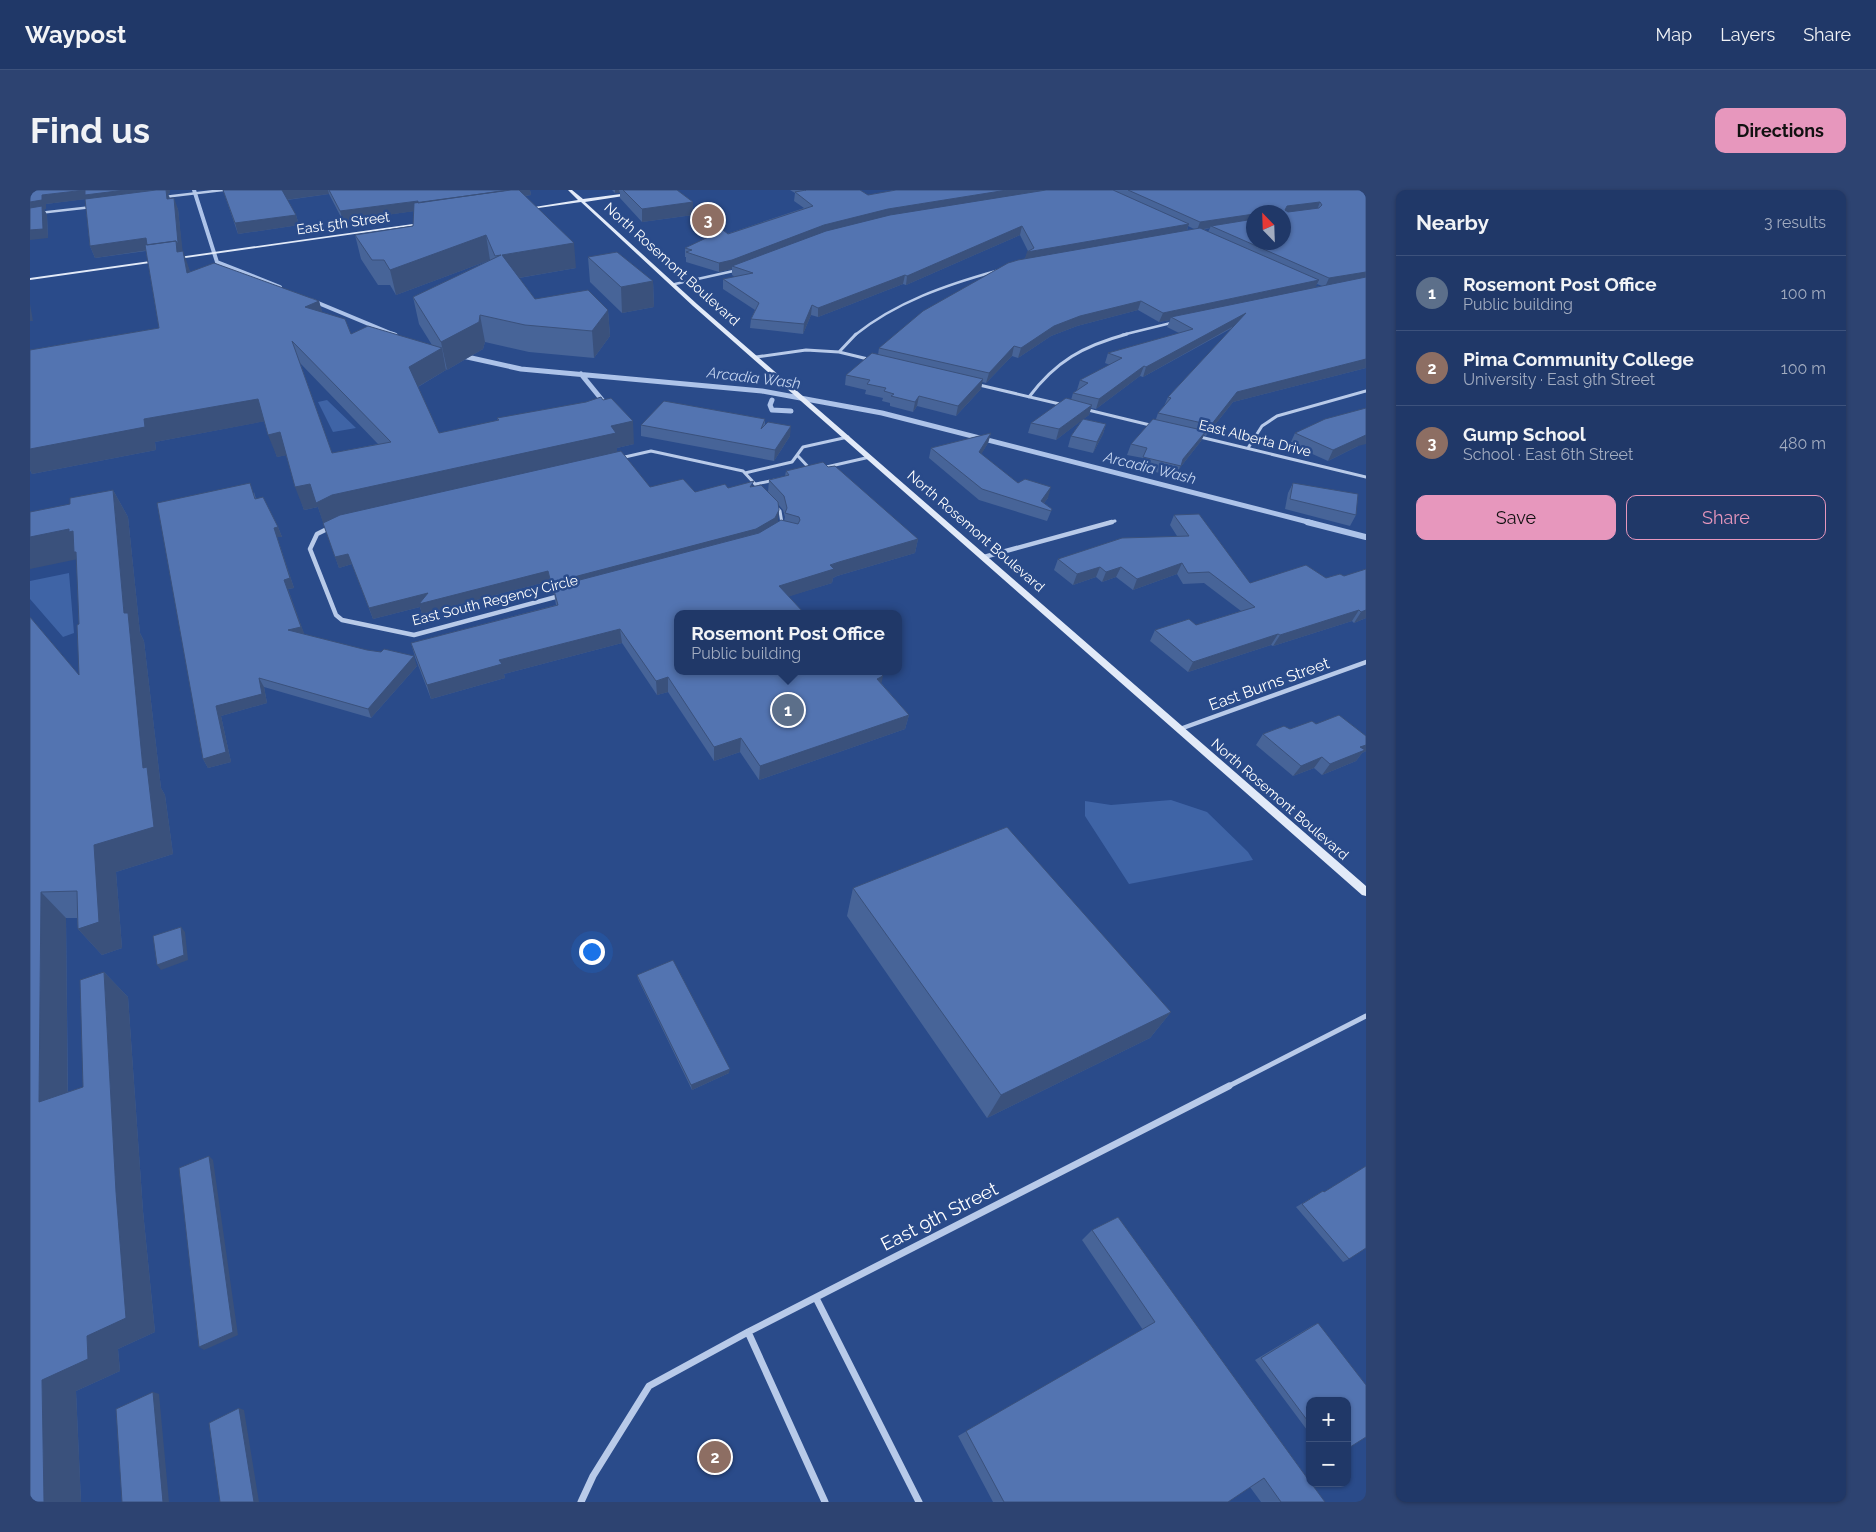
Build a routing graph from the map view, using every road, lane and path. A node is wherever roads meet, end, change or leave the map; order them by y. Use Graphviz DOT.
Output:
graph roads {
  1 [pos="223,190"];
  2 [pos="570,190"];
  3 [pos="660,190"];
  4 [pos="156,198"];
  5 [pos="582,201"];
  6 [pos="98,206"];
  7 [pos="517,210"];
  8 [pos="30,214"];
  9 [pos="429,223"];
  10 [pos="742,269"];
  11 [pos="1004,270"];
  12 [pos="30,279"];
  13 [pos="675,284"];
  14 [pos="1177,321"];
  15 [pos="839,352"];
  16 [pos="756,358"];
  17 [pos="874,360"];
  18 [pos="972,384"];
  19 [pos="1366,391"];
  20 [pos="1029,397"];
  21 [pos="1065,405"];
  22 [pos="1083,409"];
  23 [pos="1155,426"];
  24 [pos="1192,434"];
  25 [pos="848,437"];
  26 [pos="1248,448"];
  27 [pos="798,455"];
  28 [pos="870,456"];
  29 [pos="812,470"];
  30 [pos="745,473"];
  31 [pos="803,473"];
  32 [pos="1366,477"];
  33 [pos="783,478"];
  34 [pos="756,484"];
  35 [pos="1115,521"];
  36 [pos="779,530"];
  37 [pos="787,532"];
  38 [pos="984,557"];
  39 [pos="1366,662"];
  40 [pos="1180,729"];
  41 [pos="1366,892"];
  42 [pos="1366,1016"];
  43 [pos="816,1298"];
  44 [pos="748,1332"];
  45 [pos="581,1502"];
  46 [pos="825,1502"];
  47 [pos="919,1502"];
  1 -- 4 [label="street"];
  2 -- 5 [label="street, North Rosemont Boulevard"];
  3 -- 5 [label="street"];
  5 -- 7 [label="street"];
  5 -- 13 [label="street, North Rosemont Boulevard"];
  6 -- 8 [label="street"];
  9 -- 12 [label="street, East 5th Street"];
  10 -- 13 [label="street"];
  11 -- 15 [label="street"];
  13 -- 16 [label="street, North Rosemont Boulevard"];
  14 -- 20 [label="street"];
  15 -- 16 [label="street"];
  15 -- 17 [label="street"];
  16 -- 25 [label="street, North Rosemont Boulevard"];
  18 -- 20 [label="street"];
  19 -- 26 [label="street"];
  20 -- 21 [label="street"];
  22 -- 23 [label="street"];
  24 -- 26 [label="street, East Alberta Drive"];
  25 -- 27 [label="street"];
  25 -- 28 [label="street, North Rosemont Boulevard"];
  26 -- 32 [label="street, East Alberta Drive"];
  27 -- 29 [label="street"];
  27 -- 30 [label="street"];
  28 -- 29 [label="street"];
  28 -- 38 [label="street, North Rosemont Boulevard"];
  29 -- 31 [label="street"];
  30 -- 34 [label="street"];
  30 -- 36 [label="street, East South Regency Circle"];
  33 -- 34 [label="street"];
  34 -- 36 [label="street"];
  35 -- 38 [label="street"];
  36 -- 37 [label="street"];
  38 -- 40 [label="street, North Rosemont Boulevard"];
  39 -- 40 [label="street, East Burns Street"];
  40 -- 41 [label="street, North Rosemont Boulevard"];
  42 -- 43 [label="street, East 9th Street"];
  43 -- 44 [label="street, East 9th Street"];
  43 -- 47 [label="street"];
  44 -- 45 [label="street, East 9th Street"];
  44 -- 46 [label="street"];
}
